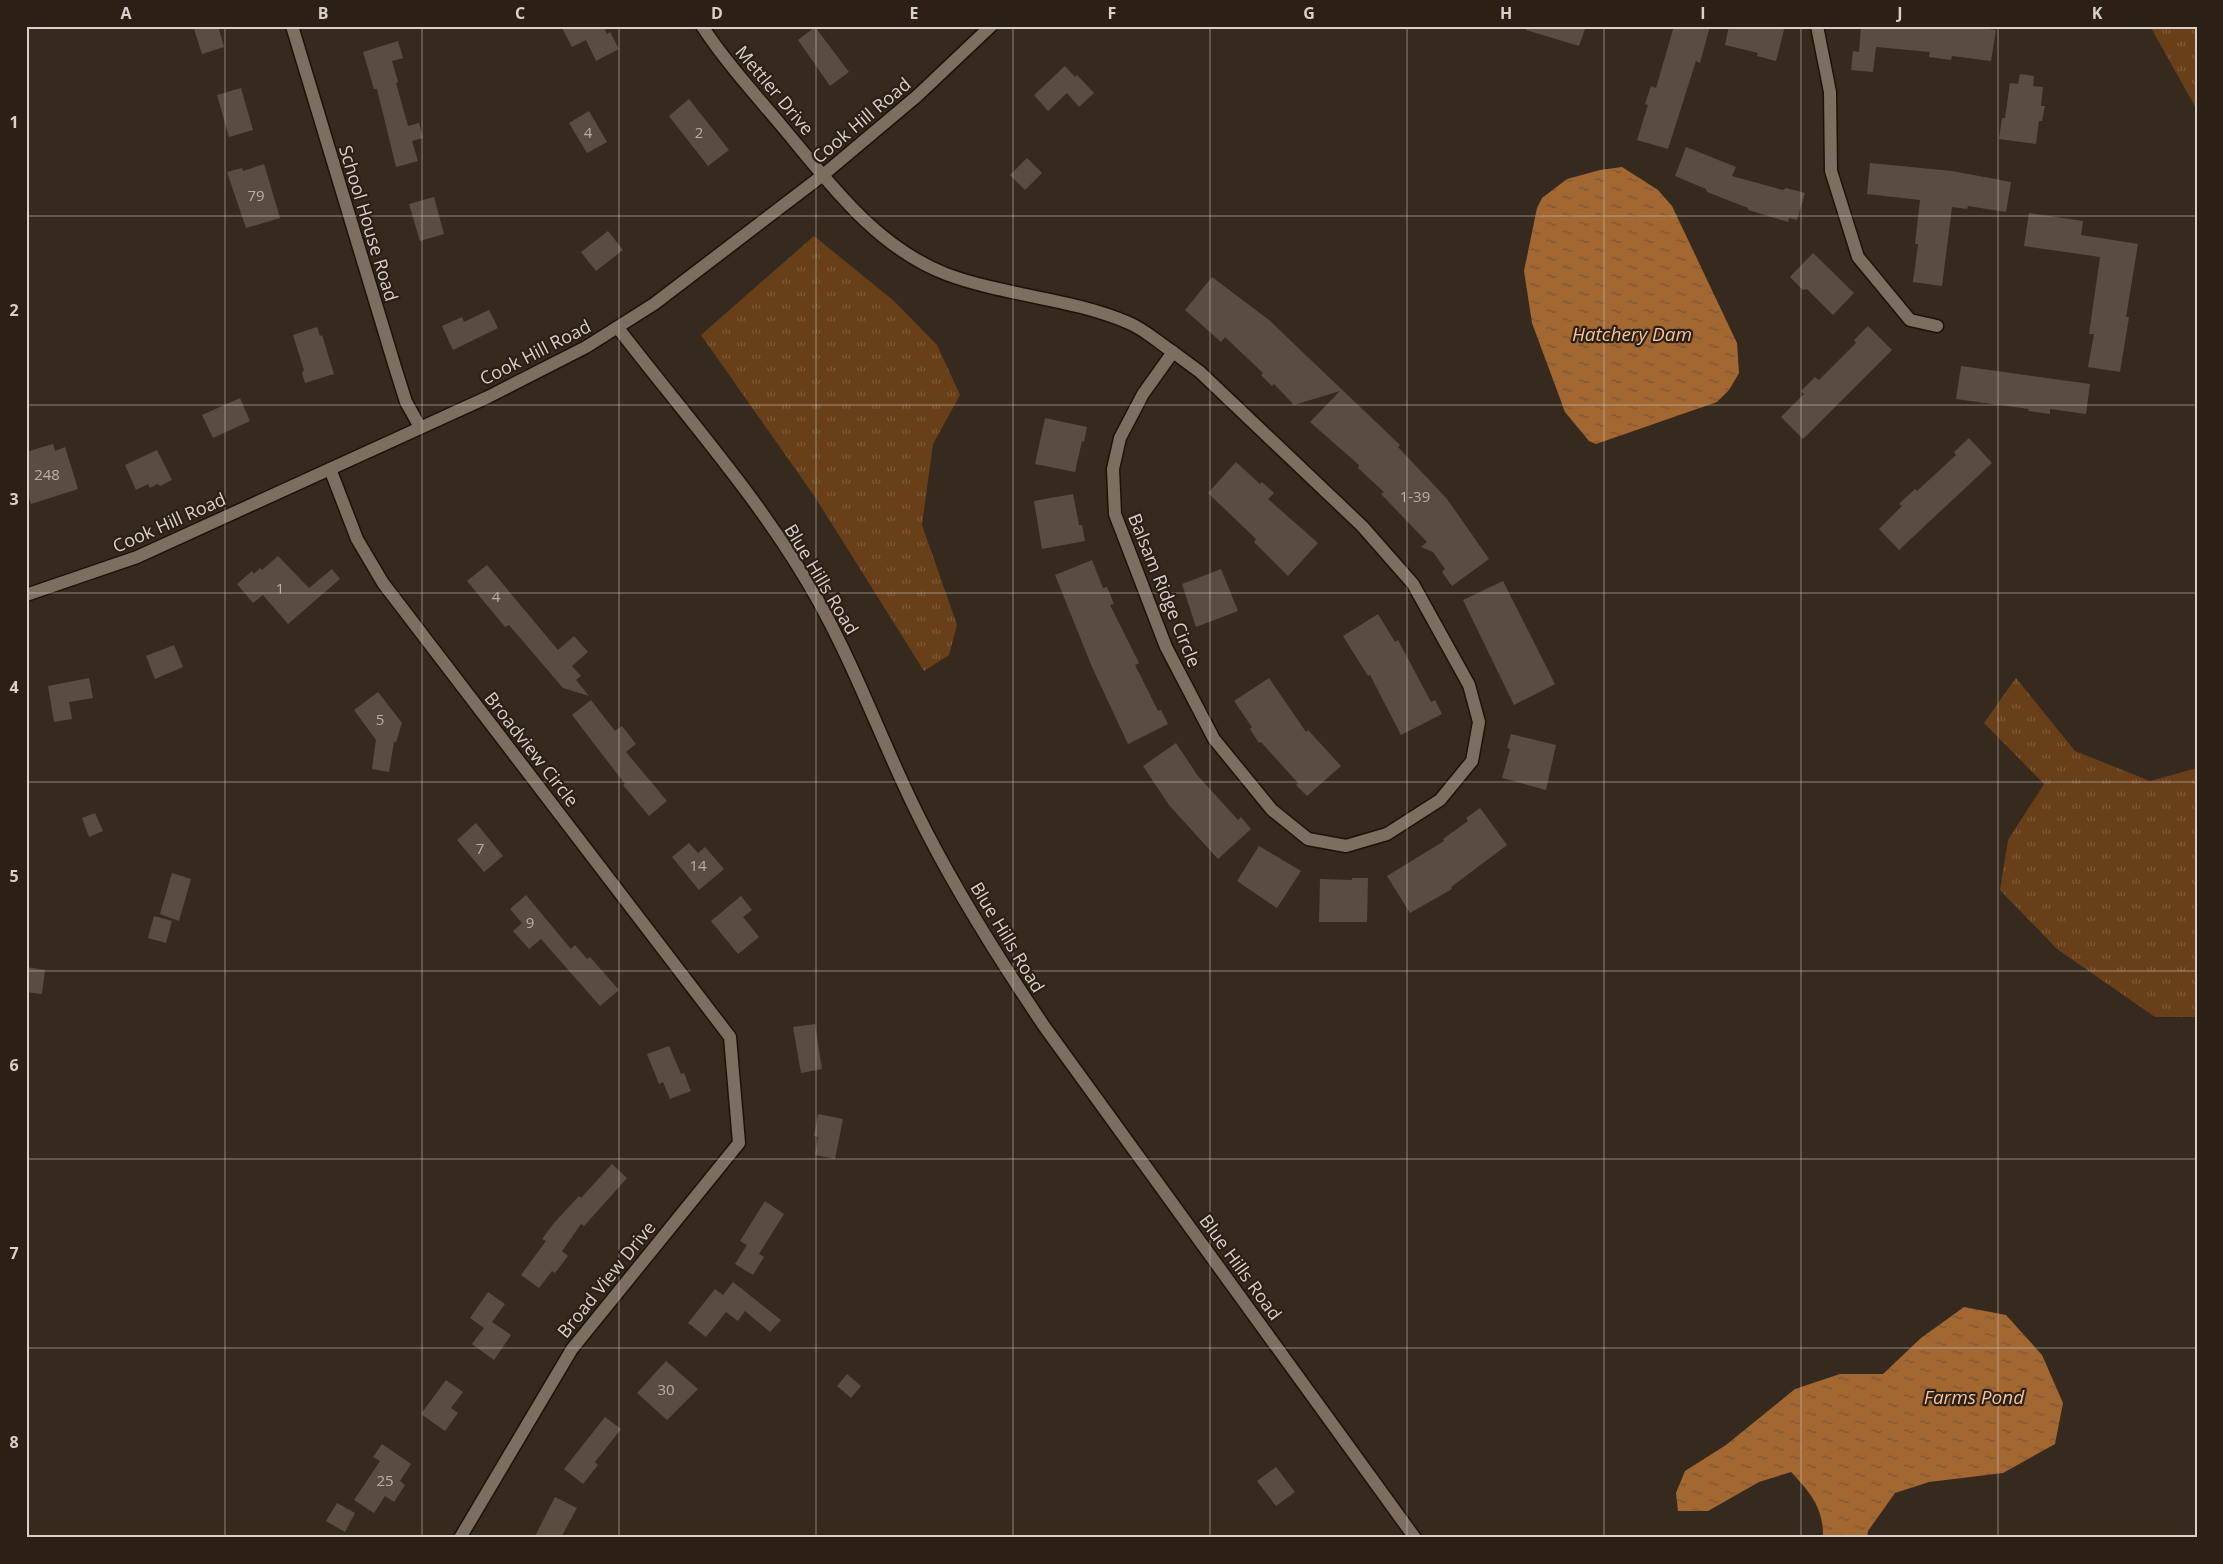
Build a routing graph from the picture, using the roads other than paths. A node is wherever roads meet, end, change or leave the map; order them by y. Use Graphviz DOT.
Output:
graph roads {
  1 [pos="292,26"];
  2 [pos="702,26"];
  3 [pos="991,26"];
  4 [pos="1817,26"];
  5 [pos="823,175"];
  6 [pos="1937,326"];
  7 [pos="618,328"];
  8 [pos="1173,352"];
  9 [pos="420,427"];
  10 [pos="330,469"];
  11 [pos="26,595"];
  12 [pos="730,1037"];
  13 [pos="460,1538"];
  14 [pos="1415,1538"];
  1 -- 9 [label="street, School House Road"];
  2 -- 5 [label="street, Mettler Drive"];
  3 -- 5 [label="street, Cook Hill Road"];
  4 -- 6 [label="street"];
  5 -- 7 [label="street, Cook Hill Road"];
  5 -- 8 [label="street, Balsam Ridge Circle"];
  7 -- 9 [label="street, Cook Hill Road"];
  7 -- 14 [label="street, Blue Hills Road"];
  8 -- 8 [label="street, Balsam Ridge Circle"];
  9 -- 10 [label="street, Cook Hill Road"];
  10 -- 11 [label="street, Cook Hill Road"];
  10 -- 12 [label="street, Broadview Circle"];
  12 -- 13 [label="street, Broad View Drive"];
}
